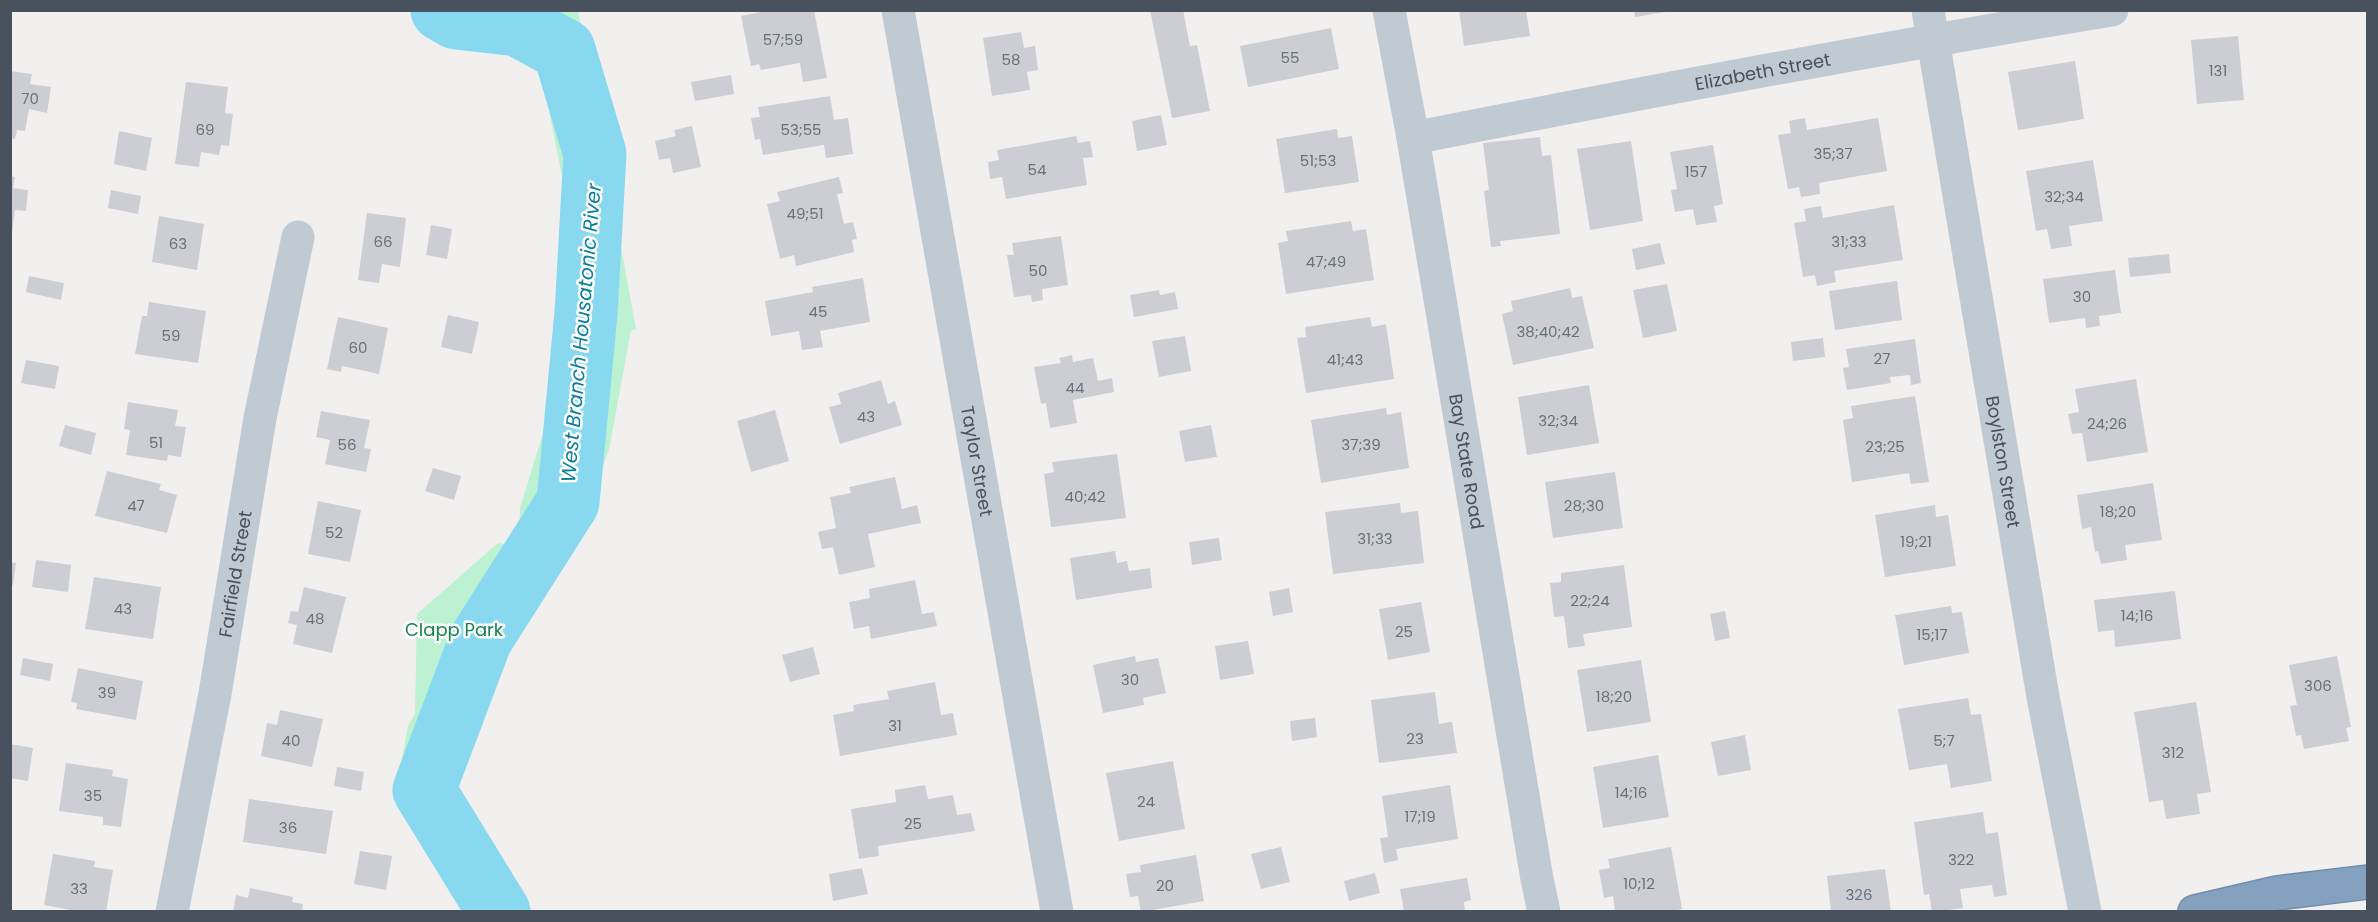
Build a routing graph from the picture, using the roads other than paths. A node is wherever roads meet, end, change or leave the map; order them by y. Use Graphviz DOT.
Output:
graph roads {
  1 [pos="898,10"];
  2 [pos="1389,10"];
  3 [pos="2112,10"];
  4 [pos="1931,25"];
  5 [pos="1413,138"];
  6 [pos="298,237"];
  7 [pos="2367,882"];
  8 [pos="172,912"];
  9 [pos="1057,912"];
  10 [pos="1544,912"];
  11 [pos="2085,912"];
  12 [pos="2195,912"];
  1 -- 9 [label="street, Taylor Street"];
  2 -- 5 [label="street, Bay State Road"];
  3 -- 4 [label="street, Elizabeth Street"];
  4 -- 5 [label="street, Elizabeth Street"];
  4 -- 11 [label="street, Boylston Street"];
  5 -- 10 [label="street, Bay State Road"];
  6 -- 8 [label="street, Fairfield Street"];
  7 -- 12 [label="highway"];
}
